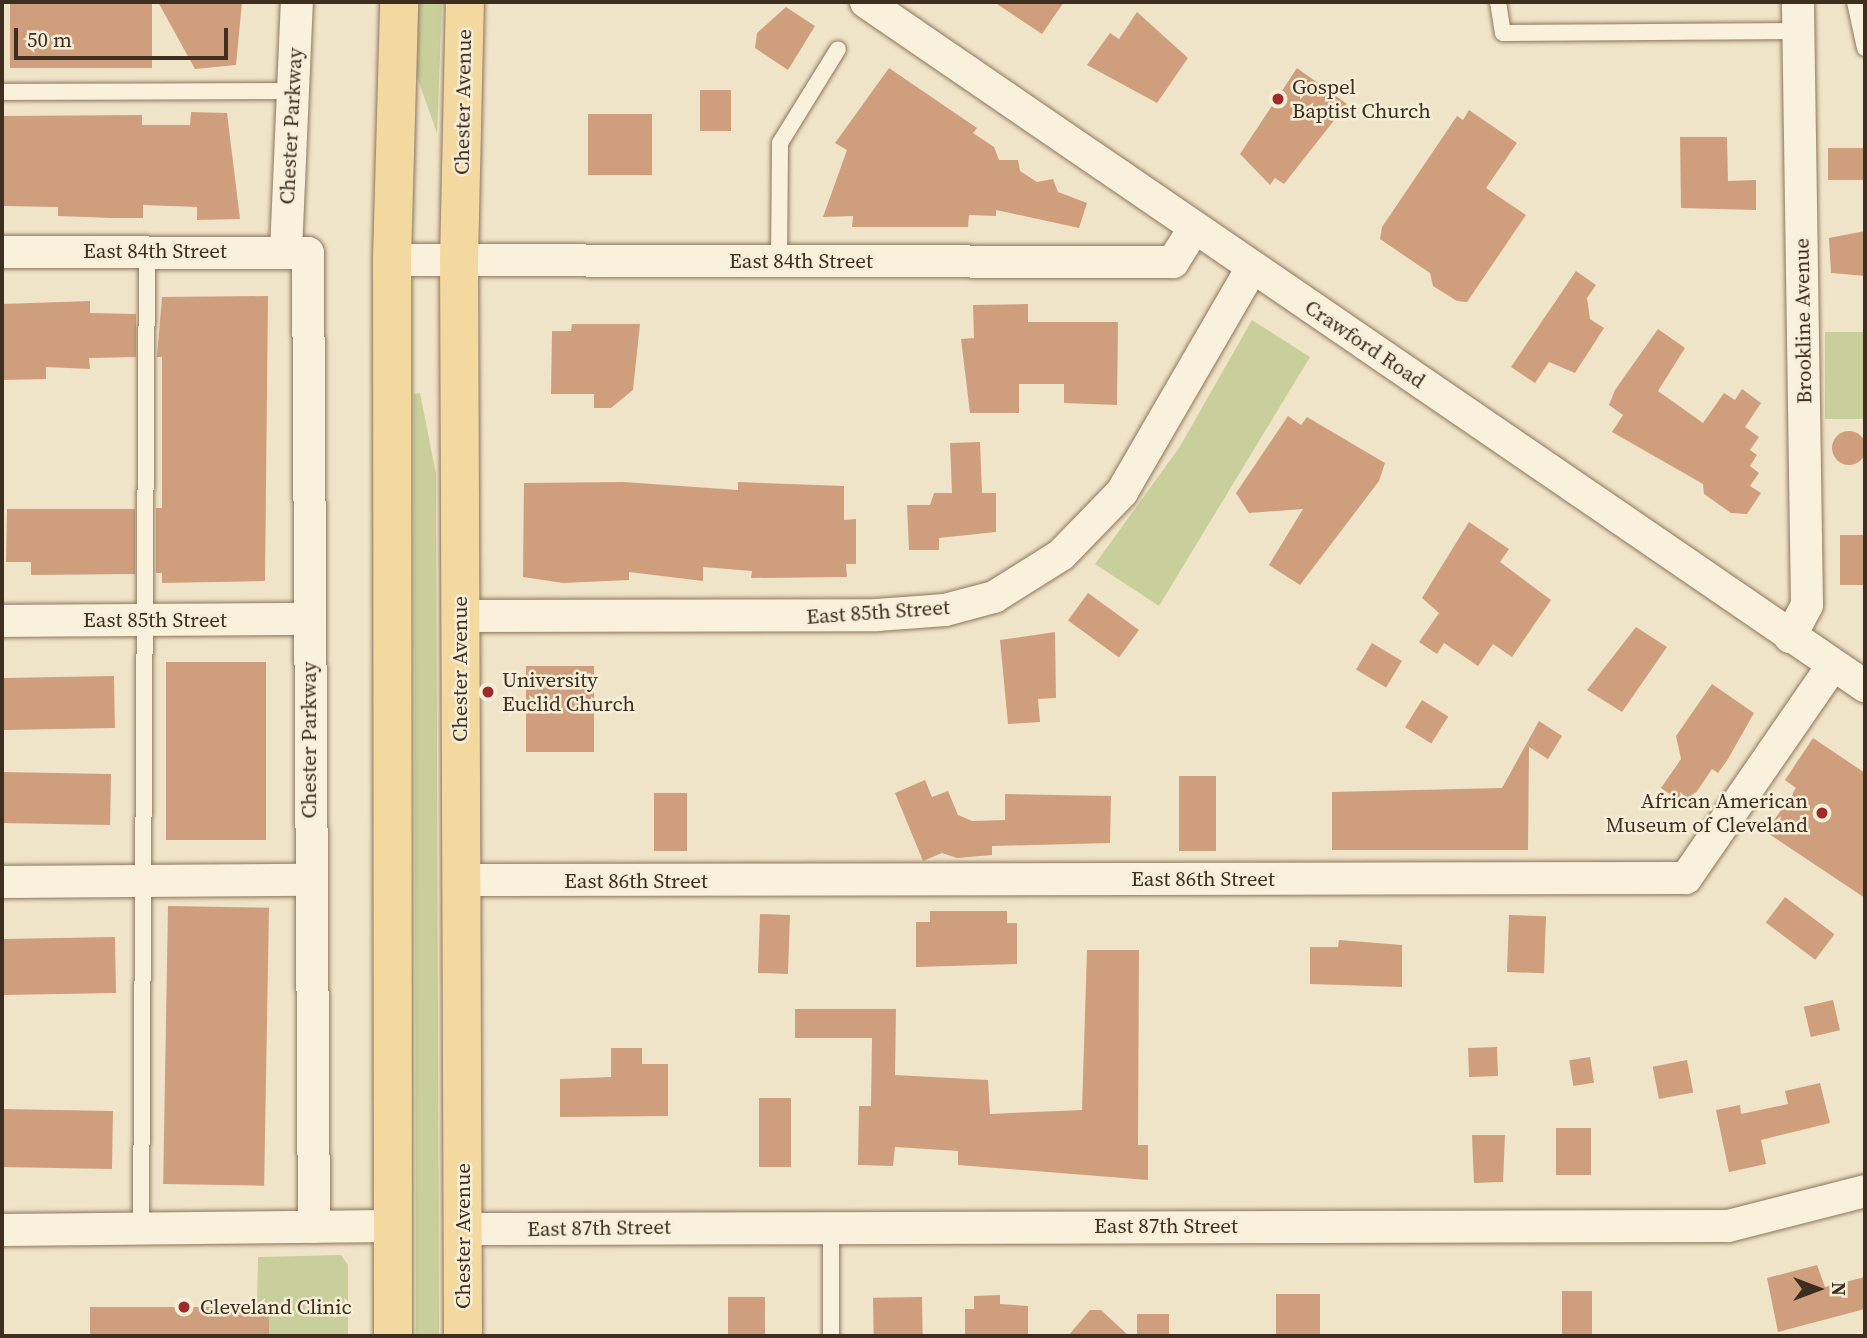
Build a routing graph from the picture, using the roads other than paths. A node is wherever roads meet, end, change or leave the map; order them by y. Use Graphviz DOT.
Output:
graph roads {
  1 [pos="297,2"];
  2 [pos="399,2"];
  3 [pos="465,2"];
  4 [pos="866,2"];
  5 [pos="1498,2"];
  6 [pos="1854,2"];
  7 [pos="1799,16"];
  8 [pos="1865,48"];
  9 [pos="838,49"];
  10 [pos="291,91"];
  11 [pos="2,92"];
  12 [pos="1194,230"];
  13 [pos="147,251"];
  14 [pos="2,252"];
  15 [pos="297,252"];
  16 [pos="392,260"];
  17 [pos="459,260"];
  18 [pos="779,261"];
  19 [pos="1252,268"];
  20 [pos="460,616"];
  21 [pos="308,619"];
  22 [pos="142,620"];
  23 [pos="2,621"];
  24 [pos="1790,637"];
  25 [pos="1833,665"];
  26 [pos="1865,686"];
  27 [pos="309,880"];
  28 [pos="461,880"];
  29 [pos="145,881"];
  30 [pos="2,882"];
  31 [pos="1865,1191"];
  32 [pos="392,1226"];
  33 [pos="831,1226"];
  34 [pos="314,1227"];
  35 [pos="463,1229"];
  36 [pos="2,1230"];
  37 [pos="141,1230"];
  38 [pos="393,1336"];
  39 [pos="463,1336"];
  40 [pos="831,1336"];
  1 -- 10 [label="street, Chester Parkway"];
  2 -- 16 [label="main road"];
  3 -- 17 [label="main road, Chester Avenue"];
  4 -- 12 [label="street, Crawford Road"];
  5 -- 7 [label="lane"];
  6 -- 8 [label="lane"];
  7 -- 24 [label="street, Brookline Avenue"];
  9 -- 18 [label="lane"];
  10 -- 11 [label="lane"];
  10 -- 15 [label="street, Chester Parkway"];
  12 -- 18 [label="street, East 84th Street"];
  12 -- 19 [label="street, Crawford Road"];
  13 -- 14 [label="street, East 84th Street"];
  13 -- 15 [label="street, East 84th Street"];
  13 -- 22 [label="lane"];
  15 -- 21 [label="street, Chester Parkway"];
  16 -- 17 [label="street, East 84th Street"];
  16 -- 32 [label="main road"];
  17 -- 18 [label="street, East 84th Street"];
  17 -- 20 [label="main road, Chester Avenue"];
  19 -- 20 [label="street, East 85th Street"];
  19 -- 24 [label="street, Crawford Road"];
  20 -- 28 [label="main road, Chester Avenue"];
  21 -- 22 [label="street, East 85th Street"];
  21 -- 27 [label="street, Chester Parkway"];
  22 -- 23 [label="street, East 85th Street"];
  22 -- 29 [label="lane"];
  24 -- 25 [label="street, Crawford Road"];
  25 -- 26 [label="street, Crawford Road"];
  25 -- 28 [label="street, East 86th Street"];
  27 -- 29 [label="street"];
  27 -- 34 [label="street, Chester Parkway"];
  28 -- 35 [label="main road, Chester Avenue"];
  29 -- 30 [label="street"];
  29 -- 37 [label="lane"];
  31 -- 33 [label="street, East 87th Street"];
  32 -- 34 [label="street"];
  32 -- 38 [label="main road"];
  33 -- 35 [label="street, East 87th Street"];
  33 -- 40 [label="lane"];
  34 -- 37 [label="street"];
  35 -- 39 [label="main road, Chester Avenue"];
  36 -- 37 [label="street"];
}
